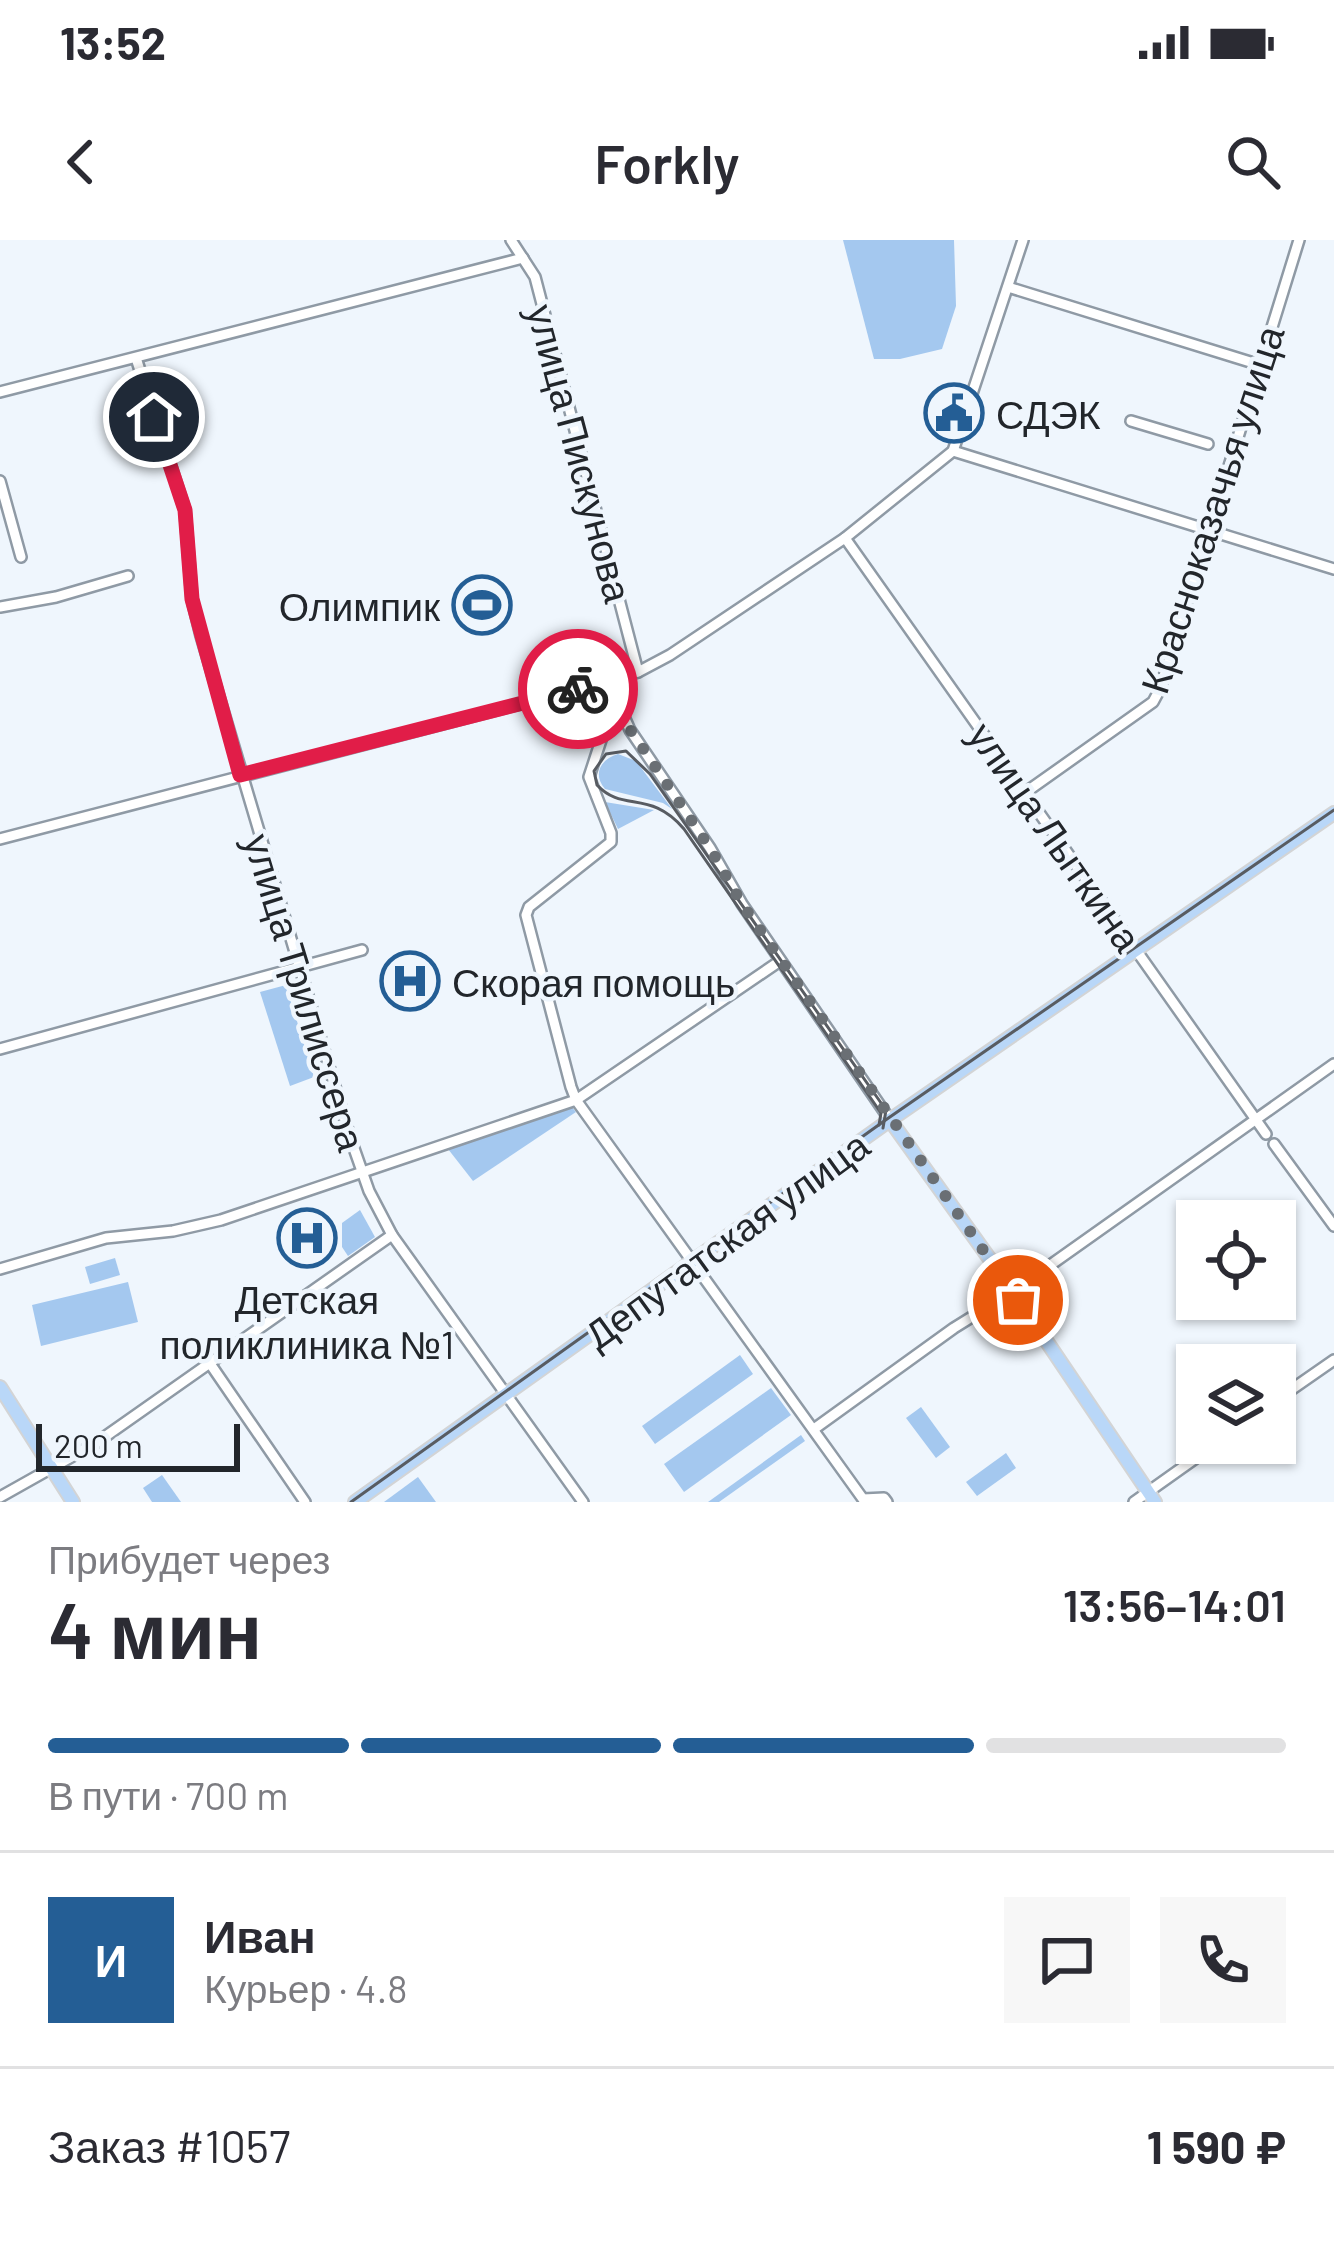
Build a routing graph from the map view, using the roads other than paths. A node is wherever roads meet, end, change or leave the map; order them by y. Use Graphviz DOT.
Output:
graph roads {
  1 [pos="512,240"];
  2 [pos="1023,240"];
  3 [pos="1299,240"];
  4 [pos="523,258"];
  5 [pos="1008,287"];
  6 [pos="136,358"];
  7 [pos="1260,365"];
  8 [pos="0,392"];
  9 [pos="1131,421"];
  10 [pos="1208,444"];
  11 [pos="953,451"];
  12 [pos="0,482"];
  13 [pos="1207,529"];
  14 [pos="845,538"];
  15 [pos="21,557"];
  16 [pos="1334,568"];
  17 [pos="128,576"];
  18 [pos="0,607"];
  19 [pos="638,672"];
  20 [pos="608,681"];
  21 [pos="614,700"];
  22 [pos="240,775"];
  23 [pos="1026,792"];
  24 [pos="1334,813"];
  25 [pos="0,838"];
  26 [pos="362,950"];
  27 [pos="1136,951"];
  28 [pos="780,961"];
  29 [pos="297,968"];
  30 [pos="0,1049"];
  31 [pos="1334,1064"];
  32 [pos="576,1100"];
  33 [pos="890,1120"];
  34 [pos="1256,1120"];
  35 [pos="362,1173"];
  36 [pos="1334,1226"];
  37 [pos="392,1235"];
  38 [pos="694,1263"];
  39 [pos="0,1269"];
  40 [pos="1042,1271"];
  41 [pos="1028,1282"];
  42 [pos="1012,1290"];
  43 [pos="1334,1360"];
  44 [pos="211,1365"];
  45 [pos="1296,1386"];
  46 [pos="0,1388"];
  47 [pos="507,1396"];
  48 [pos="814,1429"];
  49 [pos="1191,1464"];
  50 [pos="52,1469"];
  51 [pos="0,1497"];
  52 [pos="1152,1497"];
  53 [pos="73,1502"];
  54 [pos="305,1502"];
  55 [pos="355,1502"];
  56 [pos="583,1502"];
  57 [pos="887,1502"];
  58 [pos="1134,1502"];
  1 -- 4 [label="street, улица Пискунова"];
  2 -- 5 [label="street"];
  3 -- 7 [label="street, Красноказачья улица"];
  4 -- 6 [label="street"];
  4 -- 19 [label="street, улица Пискунова"];
  5 -- 7 [label="street"];
  5 -- 11 [label="street"];
  6 -- 8 [label="street"];
  6 -- 22 [label="street, улица Трилиссера"];
  7 -- 13 [label="street, Красноказачья улица"];
  9 -- 10 [label="street"];
  11 -- 13 [label="street"];
  11 -- 14 [label="street"];
  12 -- 15 [label="street"];
  13 -- 16 [label="street"];
  13 -- 23 [label="street, Красноказачья улица"];
  14 -- 19 [label="street"];
  14 -- 23 [label="street, улица Лыткина"];
  17 -- 18 [label="street"];
  19 -- 20 [label="street"];
  20 -- 21 [label="street"];
  20 -- 22 [label="street"];
  21 -- 28 [label="street"];
  21 -- 32 [label="street"];
  22 -- 25 [label="street"];
  22 -- 29 [label="street, улица Трилиссера"];
  23 -- 27 [label="street, улица Лыткина"];
  24 -- 27 [label="main road, Депутатская улица"];
  26 -- 29 [label="street"];
  27 -- 33 [label="main road, Депутатская улица"];
  27 -- 34 [label="street, улица Лыткина"];
  28 -- 32 [label="street"];
  28 -- 33 [label="street"];
  29 -- 30 [label="street"];
  29 -- 35 [label="street, улица Трилиссера"];
  31 -- 34 [label="street"];
  32 -- 35 [label="street"];
  32 -- 38 [label="street"];
  33 -- 38 [label="main road, Депутатская улица"];
  33 -- 42 [label="main road"];
  34 -- 36 [label="street, улица Лыткина"];
  34 -- 40 [label="street"];
  35 -- 37 [label="street, улица Трилиссера"];
  35 -- 39 [label="street"];
  37 -- 44 [label="street"];
  37 -- 47 [label="street, улица Трилиссера"];
  38 -- 47 [label="main road, Депутатская улица"];
  38 -- 48 [label="street"];
  41 -- 42 [label="street"];
  42 -- 48 [label="street"];
  42 -- 52 [label="main road"];
  43 -- 45 [label="street"];
  44 -- 50 [label="street"];
  44 -- 54 [label="street"];
  46 -- 50 [label="main road"];
  47 -- 55 [label="main road, Депутатская улица"];
  47 -- 56 [label="street, улица Трилиссера"];
  48 -- 57 [label="street"];
  49 -- 52 [label="street"];
  50 -- 51 [label="street"];
  50 -- 53 [label="main road"];
  52 -- 58 [label="street"];
}
